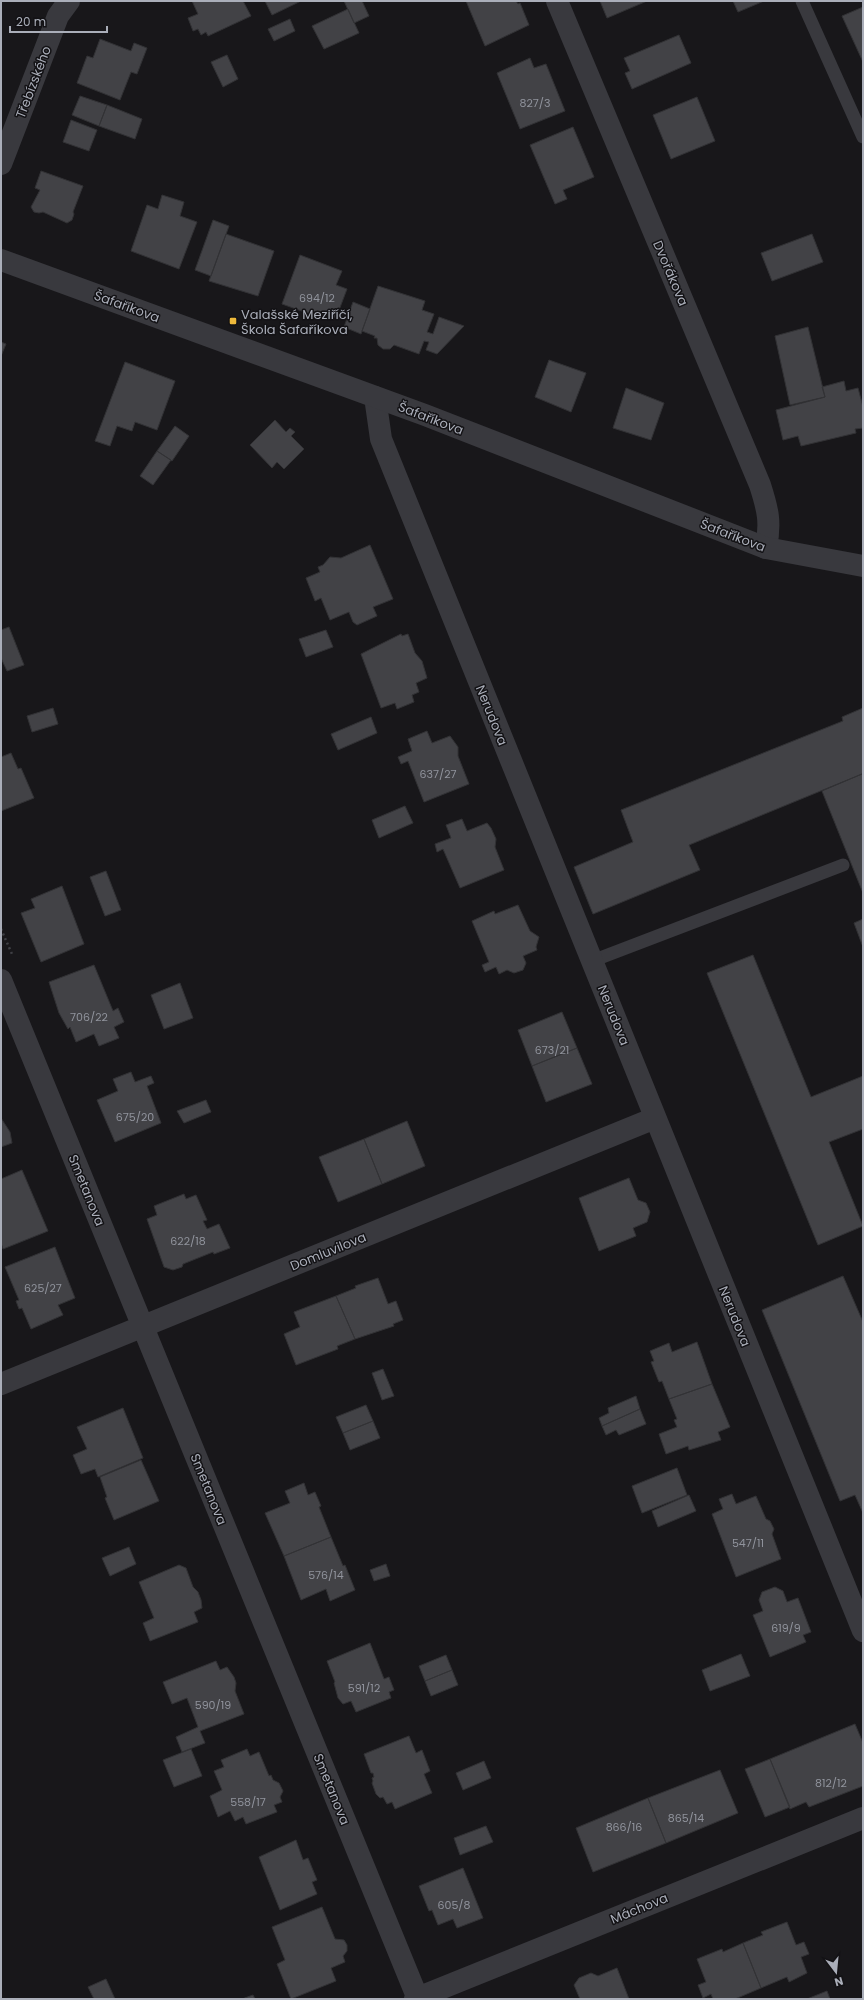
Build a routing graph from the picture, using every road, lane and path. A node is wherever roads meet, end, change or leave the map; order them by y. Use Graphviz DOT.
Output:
graph roads {
  1 [pos="69,1"];
  2 [pos="557,1"];
  3 [pos="802,1"];
  4 [pos="863,137"];
  5 [pos="1,164"];
  6 [pos="1,260"];
  7 [pos="375,397"];
  8 [pos="766,548"];
  9 [pos="863,566"];
  10 [pos="842,865"];
  11 [pos="592,961"];
  12 [pos="1,980"];
  13 [pos="655,1118"];
  14 [pos="143,1326"];
  15 [pos="1,1384"];
  16 [pos="863,1631"];
  17 [pos="863,1818"];
  18 [pos="417,1999"];
  1 -- 5 [label="street, Třebízského"];
  2 -- 8 [label="street, Dvořákova"];
  3 -- 4 [label="lane"];
  6 -- 7 [label="street, Šafaříkova"];
  7 -- 8 [label="street, Šafaříkova"];
  7 -- 11 [label="street, Nerudova"];
  8 -- 9 [label="street, Šafaříkova"];
  10 -- 11 [label="lane"];
  11 -- 13 [label="street, Nerudova"];
  12 -- 14 [label="street, Smetanova"];
  13 -- 14 [label="street, Domluvilova"];
  13 -- 16 [label="street, Nerudova"];
  14 -- 15 [label="street, Domluvilova"];
  14 -- 18 [label="street, Smetanova"];
  17 -- 18 [label="street, Máchova"];
}
